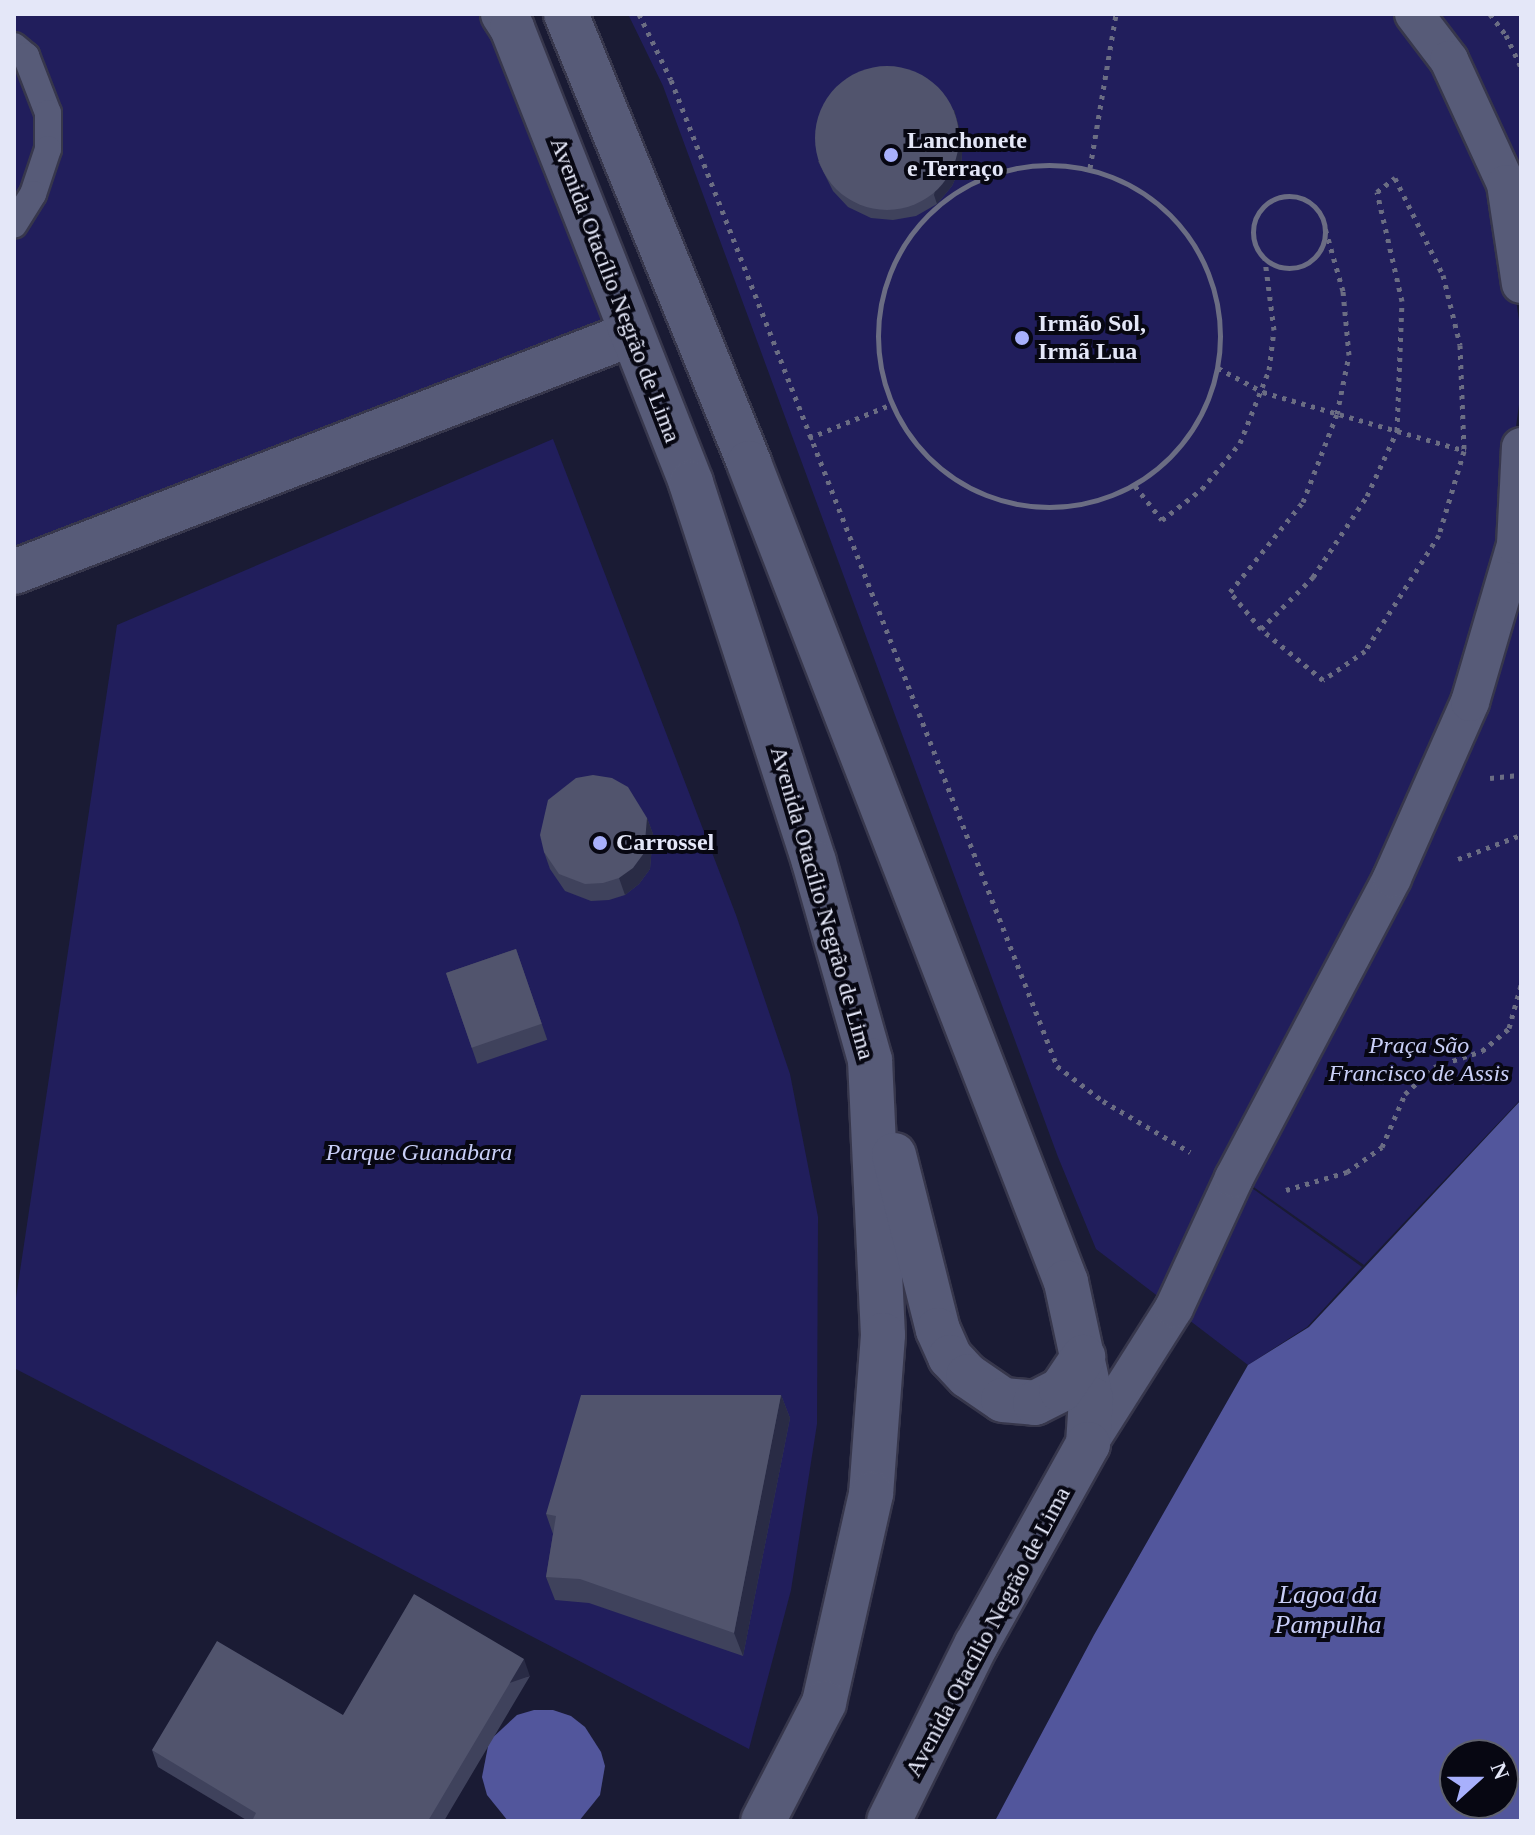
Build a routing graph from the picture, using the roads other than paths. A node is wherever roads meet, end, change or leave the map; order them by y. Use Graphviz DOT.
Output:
graph roads {
  1 [pos="503,14"];
  2 [pos="566,14"];
  3 [pos="1414,14"];
  4 [pos="14,46"];
  5 [pos="14,224"];
  6 [pos="1521,284"];
  7 [pos="631,334"];
  8 [pos="1520,456"];
  9 [pos="14,572"];
  10 [pos="870,1060"];
  11 [pos="1083,1357"];
  12 [pos="1088,1444"];
  13 [pos="763,1821"];
  14 [pos="889,1821"];
  1 -- 7 [label="street, Avenida Otacílio Negrão de Lima"];
  2 -- 11 [label="street, Avenida Otacílio Negrão de Lima"];
  3 -- 6 [label="street"];
  4 -- 5 [label="lane"];
  7 -- 9 [label="street"];
  7 -- 10 [label="street, Avenida Otacílio Negrão de Lima"];
  8 -- 12 [label="street, Avenida Otacílio Negrão de Lima"];
  10 -- 11 [label="street"];
  10 -- 13 [label="street, Avenida Otacílio Negrão de Lima"];
  11 -- 12 [label="street, Avenida Otacílio Negrão de Lima"];
  12 -- 14 [label="street, Avenida Otacílio Negrão de Lima"];
}
